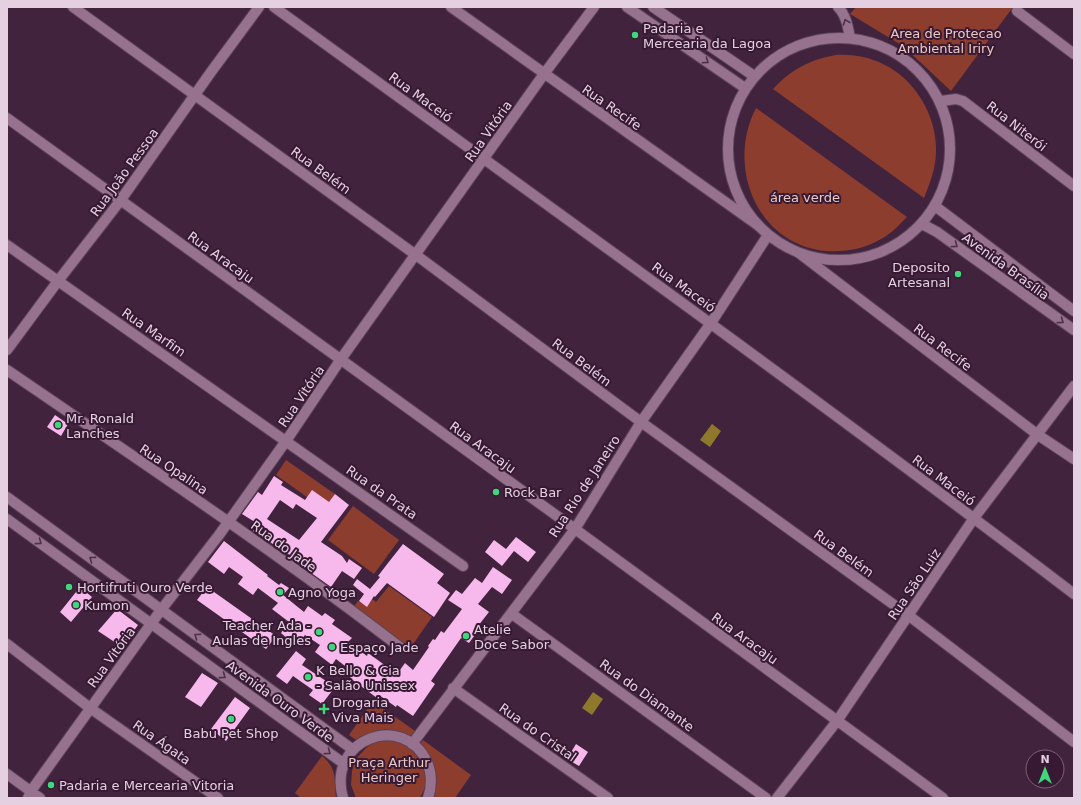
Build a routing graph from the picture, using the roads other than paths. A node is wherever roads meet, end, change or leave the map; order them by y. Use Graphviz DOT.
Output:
graph roads {
  1 [pos="73,7"];
  2 [pos="259,7"];
  3 [pos="274,7"];
  4 [pos="452,7"];
  5 [pos="594,7"];
  6 [pos="628,7"];
  7 [pos="653,7"];
  8 [pos="838,7"];
  9 [pos="1017,11"];
  10 [pos="850,38"];
  11 [pos="1074,54"];
  12 [pos="544,74"];
  13 [pos="754,76"];
  14 [pos="745,88"];
  15 [pos="195,96"];
  16 [pos="941,101"];
  17 [pos="7,118"];
  18 [pos="484,159"];
  19 [pos="1074,186"];
  20 [pos="120,201"];
  21 [pos="935,206"];
  22 [pos="922,224"];
  23 [pos="759,226"];
  24 [pos="768,235"];
  25 [pos="7,245"];
  26 [pos="798,253"];
  27 [pos="416,255"];
  28 [pos="58,281"];
  29 [pos="1074,311"];
  30 [pos="711,323"];
  31 [pos="1074,330"];
  32 [pos="7,350"];
  33 [pos="341,359"];
  34 [pos="7,370"];
  35 [pos="1074,386"];
  36 [pos="641,422"];
  37 [pos="1038,435"];
  38 [pos="286,440"];
  39 [pos="1074,459"];
  40 [pos="7,497"];
  41 [pos="974,518"];
  42 [pos="7,519"];
  43 [pos="228,521"];
  44 [pos="575,529"];
  45 [pos="463,566"];
  46 [pos="1074,594"];
  47 [pos="161,610"];
  48 [pos="512,614"];
  49 [pos="908,615"];
  50 [pos="151,624"];
  51 [pos="7,644"];
  52 [pos="401,648"];
  53 [pos="453,688"];
  54 [pos="90,708"];
  55 [pos="837,722"];
  56 [pos="1074,742"];
  57 [pos="412,744"];
  58 [pos="352,749"];
  59 [pos="343,763"];
  60 [pos="7,774"];
  61 [pos="29,795"];
  62 [pos="40,798"];
  63 [pos="218,798"];
  64 [pos="343,798"];
  65 [pos="428,798"];
  66 [pos="608,798"];
  67 [pos="766,798"];
  68 [pos="777,798"];
  69 [pos="943,798"];
  1 -- 15 [label="street, Rua Belém"];
  2 -- 15 [label="street, Rua João Pessoa"];
  3 -- 18 [label="street, Rua Maceió"];
  4 -- 12 [label="street, Rua Recife"];
  5 -- 12 [label="street, Rua Vitória"];
  6 -- 14 [label="street, one-way"];
  7 -- 13 [label="street"];
  10 -- 8 [label="street, one-way"];
  9 -- 11 [label="street"];
  10 -- 13 [label="street"];
  10 -- 16 [label="street"];
  12 -- 18 [label="street, Rua Vitória"];
  12 -- 23 [label="street, Rua Recife"];
  13 -- 14 [label="street"];
  14 -- 23 [label="street"];
  15 -- 20 [label="street, Rua João Pessoa"];
  15 -- 27 [label="street, Rua Belém"];
  16 -- 19 [label="street, Rua Niterói"];
  16 -- 21 [label="street"];
  17 -- 20 [label="street, Rua Aracaju"];
  18 -- 27 [label="street, Rua Vitória"];
  18 -- 30 [label="street, Rua Maceió"];
  20 -- 28 [label="street, Rua João Pessoa"];
  20 -- 33 [label="street, Rua Aracaju"];
  21 -- 22 [label="street"];
  21 -- 29 [label="street, Avenida Brasília"];
  22 -- 26 [label="street"];
  22 -- 31 [label="street, Avenida Brasília, one-way"];
  23 -- 24 [label="street"];
  24 -- 26 [label="street"];
  24 -- 30 [label="street, Rua Rio de Janeiro"];
  25 -- 28 [label="street, Rua Marfim"];
  26 -- 37 [label="street, Rua Recife"];
  27 -- 33 [label="street, Rua Vitória"];
  27 -- 36 [label="street, Rua Belém"];
  28 -- 32 [label="street, Rua João Pessoa"];
  28 -- 38 [label="street, Rua Marfim"];
  30 -- 36 [label="street, Rua Rio de Janeiro"];
  30 -- 41 [label="street, Rua Maceió"];
  33 -- 38 [label="street, Rua Vitória"];
  33 -- 44 [label="street, Rua Aracaju"];
  34 -- 43 [label="street, Rua Opalina"];
  35 -- 37 [label="street, Rua São Luiz"];
  36 -- 44 [label="street, Rua Rio de Janeiro"];
  36 -- 49 [label="street, Rua Belém"];
  37 -- 39 [label="street, Rua Recife"];
  37 -- 41 [label="street, Rua São Luiz"];
  38 -- 43 [label="street, Rua Vitória"];
  38 -- 45 [label="street, Rua da Prata"];
  47 -- 40 [label="street, Avenida Ouro Verde, one-way"];
  41 -- 46 [label="street, Rua Maceió"];
  41 -- 49 [label="street, Rua São Luiz"];
  42 -- 50 [label="street, Avenida Ouro Verde, one-way"];
  43 -- 47 [label="street, Rua Vitória"];
  43 -- 52 [label="street, Rua do Jade"];
  44 -- 48 [label="street, Rua Rio de Janeiro"];
  44 -- 55 [label="street, Rua Aracaju"];
  47 -- 50 [label="street, Rua Vitória"];
  58 -- 47 [label="street, Avenida Ouro Verde, one-way"];
  48 -- 53 [label="street, Rua Rio de Janeiro"];
  48 -- 67 [label="street, Rua do Diamante"];
  49 -- 55 [label="street, Rua São Luiz"];
  49 -- 56 [label="street, Rua Belém"];
  50 -- 54 [label="street, Rua Vitória"];
  50 -- 59 [label="street, Avenida Ouro Verde, one-way"];
  51 -- 54 [label="street, Rua Ágata"];
  53 -- 57 [label="street, Rua Rio de Janeiro"];
  53 -- 66 [label="street, Rua do Cristal"];
  54 -- 61 [label="street, Rua Vitória"];
  54 -- 63 [label="street, Rua Ágata"];
  55 -- 68 [label="street, Rua São Luiz"];
  55 -- 69 [label="street, Rua Aracaju"];
  57 -- 58 [label="street"];
  57 -- 65 [label="street"];
  58 -- 59 [label="street"];
  59 -- 64 [label="street"];
  60 -- 61 [label="street"];
  61 -- 62 [label="street"];
}
